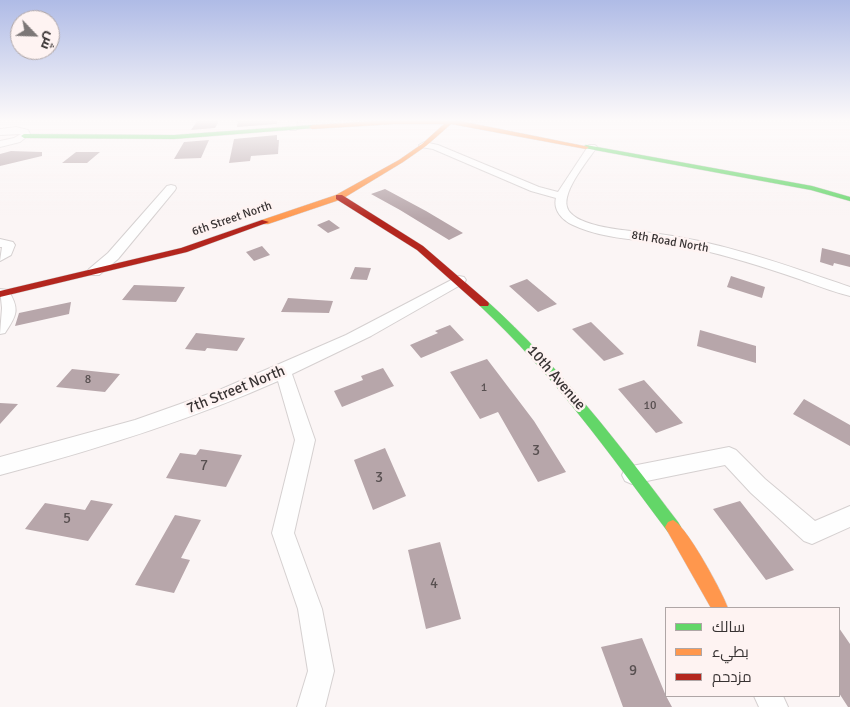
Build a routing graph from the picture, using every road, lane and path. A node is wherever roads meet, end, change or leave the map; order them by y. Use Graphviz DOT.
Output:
graph roads {
  1 [pos="413,153"];
  2 [pos="449,153"];
  3 [pos="588,153"];
  4 [pos="624,153"];
  5 [pos="170,188"];
  6 [pos="560,196"];
  7 [pos="339,197"];
  8 [pos="850,199"];
  9 [pos="0,243"];
  10 [pos="0,257"];
  11 [pos="94,272"];
  12 [pos="458,280"];
  13 [pos="850,292"];
  14 [pos="2,293"];
  15 [pos="0,329"];
  16 [pos="283,371"];
  17 [pos="0,466"];
  18 [pos="632,475"];
  19 [pos="850,516"];
  20 [pos="719,607"];
  21 [pos="311,707"];
  1 -- 7 [label="street, 6th Street North"];
  2 -- 6 [label="street"];
  3 -- 6 [label="street"];
  4 -- 8 [label="street"];
  5 -- 11 [label="street"];
  6 -- 13 [label="street, 8th Road North"];
  7 -- 11 [label="street, 6th Street North"];
  7 -- 12 [label="street, 10th Avenue"];
  9 -- 10 [label="street"];
  11 -- 14 [label="street, 6th Street North"];
  12 -- 16 [label="street, 7th Street North"];
  12 -- 18 [label="street, 10th Avenue"];
  14 -- 15 [label="street"];
  16 -- 17 [label="street, 7th Street North"];
  16 -- 21 [label="street"];
  18 -- 19 [label="street"];
  18 -- 20 [label="street, 10th Avenue"];
}
